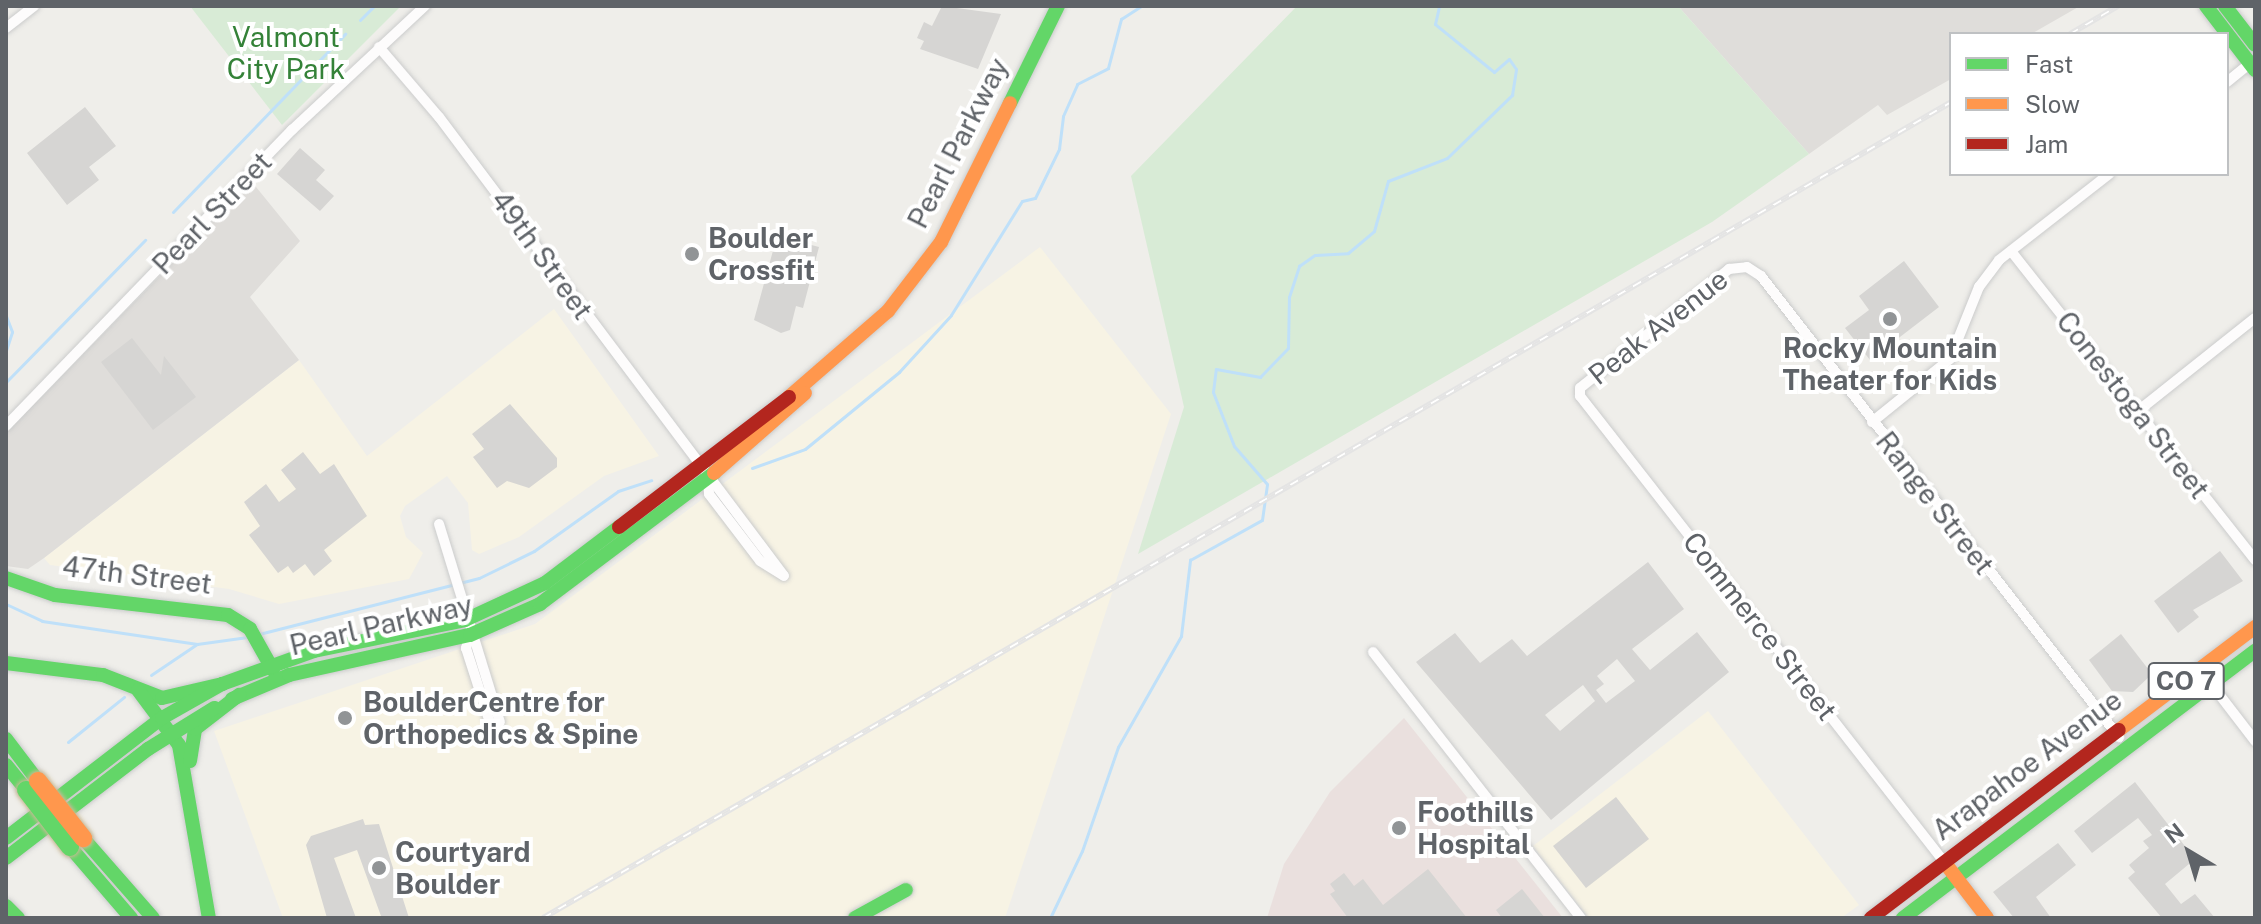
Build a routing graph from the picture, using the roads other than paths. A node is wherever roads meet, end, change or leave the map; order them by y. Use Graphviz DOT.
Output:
graph roads {
  1 [pos="34,6"];
  2 [pos="425,6"];
  3 [pos="1058,6"];
  4 [pos="2206,6"];
  5 [pos="2225,6"];
  6 [pos="6,28"];
  7 [pos="379,47"];
  8 [pos="2254,59"];
  9 [pos="2229,80"];
  10 [pos="2106,176"];
  11 [pos="2011,251"];
  12 [pos="1736,267"];
  13 [pos="2255,318"];
  14 [pos="1580,388"];
  15 [pos="2138,411"];
  16 [pos="1872,422"];
  17 [pos="6,426"];
  18 [pos="704,473"];
  19 [pos="439,524"];
  20 [pos="2255,560"];
  21 [pos="6,578"];
  22 [pos="2255,627"];
  23 [pos="467,628"];
  24 [pos="2255,651"];
  25 [pos="1373,652"];
  26 [pos="6,663"];
  27 [pos="273,671"];
  28 [pos="222,684"];
  29 [pos="2212,685"];
  30 [pos="138,690"];
  31 [pos="239,695"];
  32 [pos="495,724"];
  33 [pos="166,725"];
  34 [pos="2117,734"];
  35 [pos="6,739"];
  36 [pos="2255,741"];
  37 [pos="2129,749"];
  38 [pos="6,765"];
  39 [pos="32,786"];
  40 [pos="6,838"];
  41 [pos="197,839"];
  42 [pos="77,843"];
  43 [pos="6,858"];
  44 [pos="1945,863"];
  45 [pos="1957,878"];
  46 [pos="906,890"];
  47 [pos="6,908"];
  48 [pos="18,918"];
  49 [pos="131,918"];
  50 [pos="153,918"];
  51 [pos="209,918"];
  52 [pos="855,918"];
  53 [pos="1581,918"];
  54 [pos="1871,918"];
  55 [pos="1903,918"];
  56 [pos="1987,918"];
  1 -- 6 [label="street"];
  2 -- 7 [label="street, Pearl Street"];
  3 -- 18 [label="main road, Pearl Parkway"];
  4 -- 8 [label="main road"];
  5 -- 8 [label="main road"];
  7 -- 17 [label="street, Pearl Street"];
  7 -- 18 [label="street, 49th Street"];
  8 -- 9 [label="street"];
  10 -- 11 [label="street"];
  11 -- 15 [label="street, Conestoga Street"];
  11 -- 16 [label="street"];
  12 -- 14 [label="street, Peak Avenue"];
  12 -- 16 [label="street, Range Street"];
  13 -- 15 [label="street"];
  14 -- 44 [label="street, Commerce Street"];
  15 -- 20 [label="street, Conestoga Street"];
  16 -- 34 [label="street, Range Street"];
  18 -- 18 [label="street"];
  18 -- 23 [label="main road, Pearl Parkway"];
  19 -- 23 [label="street"];
  21 -- 27 [label="main road, 47th Street"];
  22 -- 34 [label="main road, Arapahoe Avenue / CO 7"];
  23 -- 27 [label="main road, Pearl Parkway"];
  23 -- 32 [label="street"];
  24 -- 29 [label="main road, Arapahoe Avenue / CO 7"];
  25 -- 53 [label="street"];
  26 -- 30 [label="main road"];
  27 -- 28 [label="main road, Pearl Parkway"];
  27 -- 31 [label="main road, Pearl Parkway"];
  28 -- 30 [label="main road"];
  28 -- 33 [label="main road, Pearl Parkway"];
  29 -- 36 [label="street"];
  29 -- 37 [label="main road, Arapahoe Avenue / CO 7"];
  30 -- 33 [label="main road"];
  31 -- 33 [label="main road, Pearl Parkway"];
  31 -- 41 [label="main road"];
  33 -- 40 [label="main road, Pearl Parkway"];
  33 -- 41 [label="main road"];
  33 -- 43 [label="main road, Pearl Parkway"];
  34 -- 37 [label="street, Range Street"];
  34 -- 44 [label="main road, Arapahoe Avenue / CO 7"];
  35 -- 39 [label="main road"];
  37 -- 45 [label="main road, Arapahoe Avenue / CO 7"];
  38 -- 39 [label="main road"];
  39 -- 42 [label="main road, bridge"];
  41 -- 51 [label="main road"];
  42 -- 49 [label="main road"];
  42 -- 50 [label="main road"];
  44 -- 45 [label="main road"];
  44 -- 54 [label="main road, Arapahoe Avenue / CO 7"];
  45 -- 55 [label="main road, Arapahoe Avenue / CO 7"];
  45 -- 56 [label="main road"];
  46 -- 52 [label="main road"];
  47 -- 48 [label="main road"];
}
